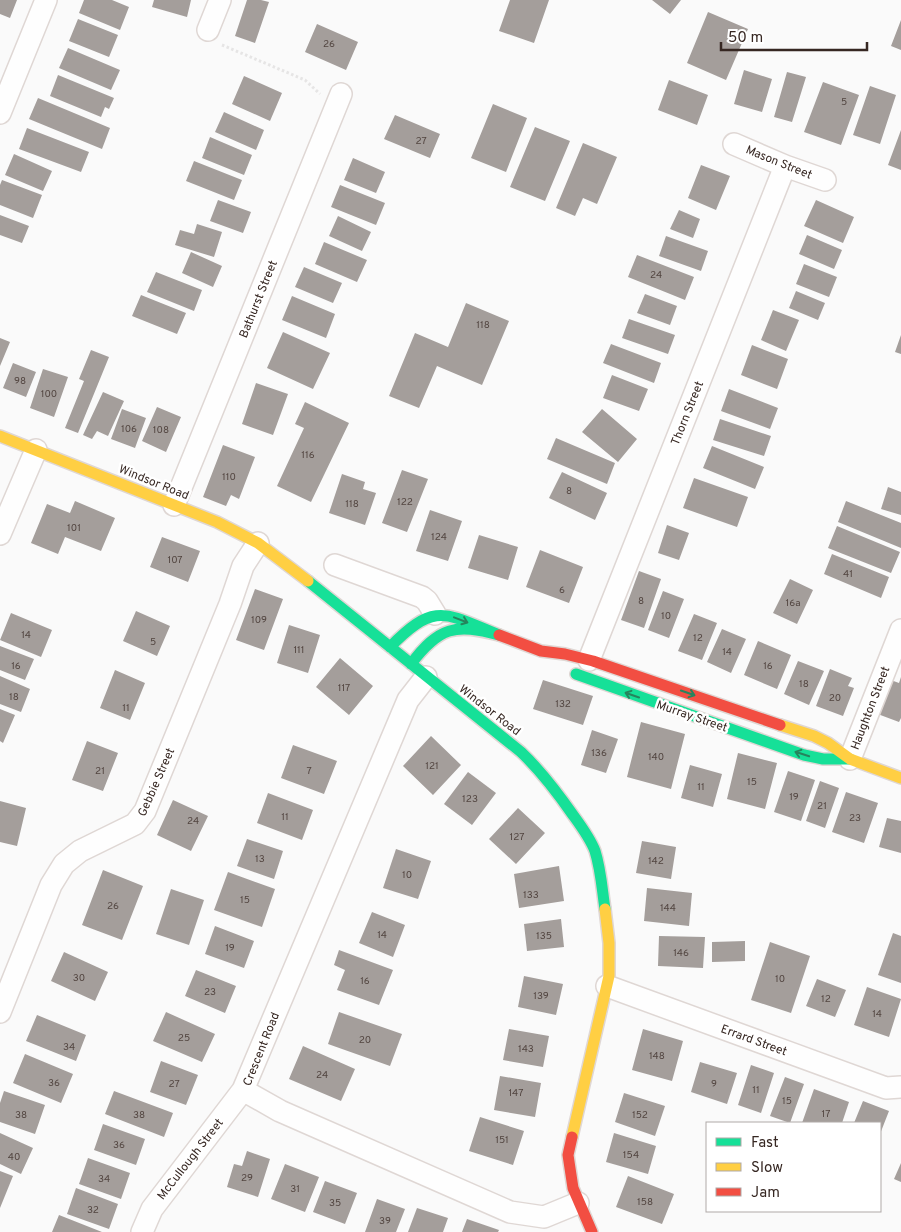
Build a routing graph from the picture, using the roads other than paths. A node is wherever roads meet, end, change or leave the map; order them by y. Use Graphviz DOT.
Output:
graph roads {
  1 [pos="46,0"];
  2 [pos="220,0"];
  3 [pos="208,30"];
  4 [pos="338,101"];
  5 [pos="0,113"];
  6 [pos="734,144"];
  7 [pos="786,166"];
  8 [pos="825,180"];
  9 [pos="0,436"];
  10 [pos="36,450"];
  11 [pos="174,505"];
  12 [pos="0,534"];
  13 [pos="258,543"];
  14 [pos="335,564"];
  15 [pos="435,614"];
  16 [pos="901,630"];
  17 [pos="499,635"];
  18 [pos="390,647"];
  19 [pos="541,651"];
  20 [pos="585,669"];
  21 [pos="418,671"];
  22 [pos="850,760"];
  23 [pos="901,778"];
  24 [pos="607,986"];
  25 [pos="0,1012"];
  26 [pos="901,1087"];
  27 [pos="243,1090"];
  28 [pos="578,1203"];
  29 [pos="142,1232"];
  30 [pos="592,1232"];
  1 -- 5 [label="street"];
  2 -- 3 [label="street"];
  4 -- 11 [label="street, Bathurst Street"];
  6 -- 7 [label="street, Mason Street"];
  7 -- 8 [label="street, Mason Street"];
  7 -- 20 [label="street, Thorn Street"];
  9 -- 10 [label="main road, Windsor Road"];
  10 -- 11 [label="main road, Windsor Road"];
  10 -- 12 [label="street"];
  11 -- 13 [label="main road, Windsor Road"];
  13 -- 18 [label="main road, Windsor Road"];
  13 -- 25 [label="street, Gebbie Street"];
  14 -- 15 [label="street"];
  15 -- 17 [label="main road, Murray Street, one-way"];
  15 -- 18 [label="main road"];
  16 -- 22 [label="street, Haughton Street"];
  17 -- 19 [label="main road, Murray Street"];
  17 -- 21 [label="main road, Murray Street"];
  18 -- 21 [label="main road, Windsor Road"];
  19 -- 20 [label="main road, Murray Street"];
  19 -- 20 [label="main road, Murray Street"];
  22 -- 20 [label="main road, Murray Street, one-way"];
  20 -- 22 [label="main road, Murray Street, one-way"];
  21 -- 24 [label="main road, Windsor Road"];
  21 -- 27 [label="street, Crescent Road"];
  22 -- 23 [label="main road, Murray Street"];
  24 -- 26 [label="street, Errard Street"];
  24 -- 28 [label="main road, Windsor Road"];
  27 -- 28 [label="street, Crescent Road"];
  27 -- 29 [label="street, McCullough Street"];
  28 -- 30 [label="main road, Windsor Road"];
}
